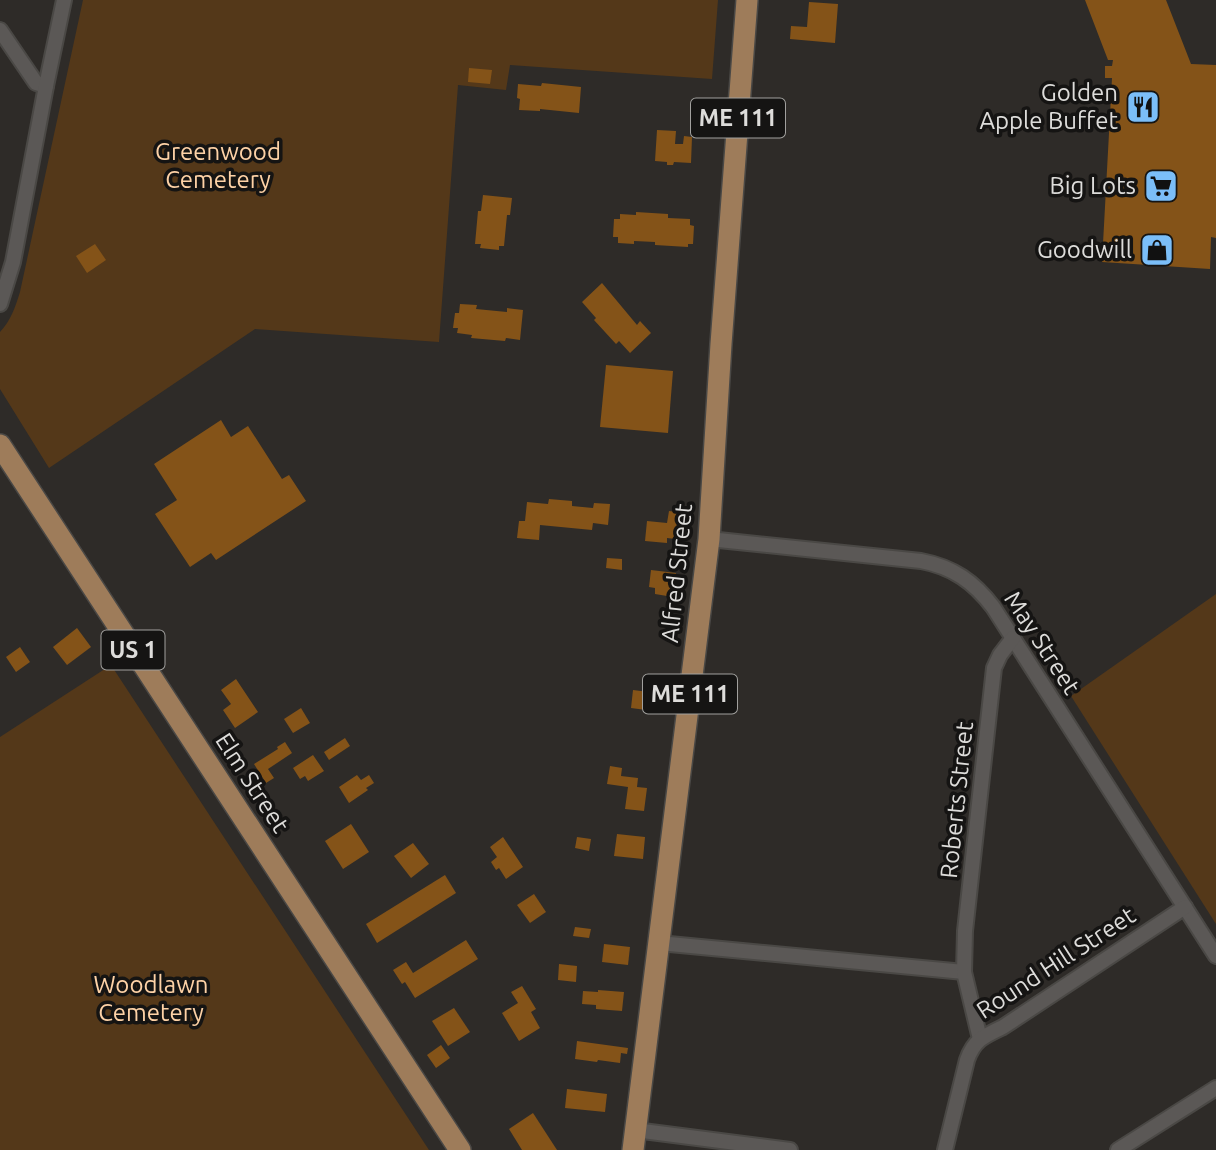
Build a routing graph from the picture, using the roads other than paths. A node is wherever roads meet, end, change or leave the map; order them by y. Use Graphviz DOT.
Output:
graph roads {
  1 [pos="64,0"];
  2 [pos="747,0"];
  3 [pos="0,30"];
  4 [pos="46,86"];
  5 [pos="0,304"];
  6 [pos="0,446"];
  7 [pos="709,539"];
  8 [pos="1013,638"];
  9 [pos="1185,907"];
  10 [pos="659,943"];
  11 [pos="1216,956"];
  12 [pos="964,972"];
  13 [pos="980,1039"];
  14 [pos="1216,1088"];
  15 [pos="634,1140"];
  16 [pos="460,1150"];
  17 [pos="790,1150"];
  18 [pos="945,1150"];
  19 [pos="1118,1150"];
  1 -- 4 [label="street"];
  2 -- 7 [label="main road, Alfred Street / ME 111"];
  3 -- 4 [label="street"];
  4 -- 5 [label="street"];
  6 -- 16 [label="main road, Elm Street / US 1"];
  7 -- 8 [label="street, May Street"];
  7 -- 10 [label="main road, Alfred Street / ME 111"];
  8 -- 9 [label="street, May Street"];
  8 -- 12 [label="street, Roberts Street"];
  9 -- 11 [label="street, May Street"];
  9 -- 13 [label="street, Round Hill Street"];
  10 -- 12 [label="street"];
  10 -- 15 [label="main road, Alfred Street / ME 111"];
  12 -- 13 [label="street, Roberts Street"];
  13 -- 18 [label="street, Round Hill Street"];
  14 -- 19 [label="street"];
  15 -- 17 [label="street"];
}
